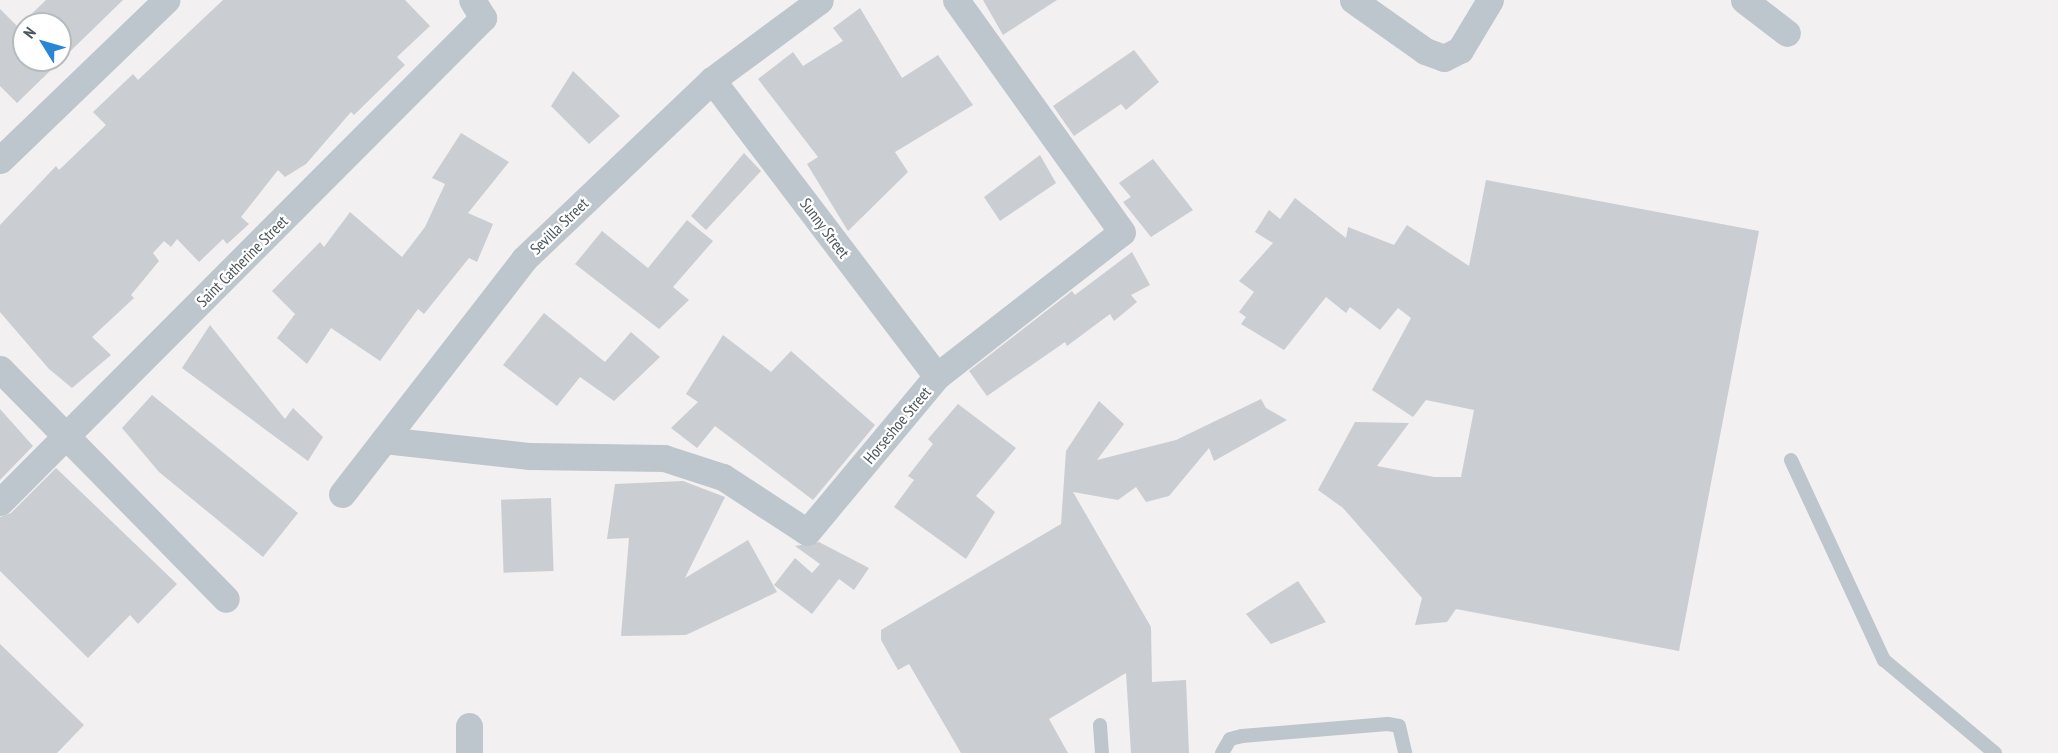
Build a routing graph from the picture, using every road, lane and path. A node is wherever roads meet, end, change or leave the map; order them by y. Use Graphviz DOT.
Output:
graph roads {
  1 [pos="166,0"];
  2 [pos="820,0"];
  3 [pos="956,0"];
  4 [pos="1353,0"];
  5 [pos="1490,0"];
  6 [pos="1744,0"];
  7 [pos="477,9"];
  8 [pos="1787,33"];
  9 [pos="712,80"];
  10 [pos="0,160"];
  11 [pos="0,369"];
  12 [pos="937,376"];
  13 [pos="67,438"];
  14 [pos="384,440"];
  15 [pos="1791,460"];
  16 [pos="342,494"];
  17 [pos="0,502"];
  18 [pos="225,598"];
  19 [pos="1100,725"];
  20 [pos="469,726"];
  21 [pos="469,753"];
  22 [pos="1102,753"];
  23 [pos="1222,753"];
  24 [pos="1405,753"];
  25 [pos="1995,753"];
  1 -- 10 [label="street"];
  2 -- 9 [label="street, Sevilla Street"];
  3 -- 12 [label="street, Horseshoe Street"];
  4 -- 5 [label="street"];
  6 -- 8 [label="street"];
  7 -- 13 [label="street, Saint Catherine Street"];
  9 -- 12 [label="street, Sunny Street"];
  9 -- 14 [label="street, Sevilla Street"];
  11 -- 13 [label="street"];
  12 -- 14 [label="street, Horseshoe Street"];
  13 -- 17 [label="street, Saint Catherine Street"];
  13 -- 18 [label="street"];
  14 -- 16 [label="street, Sevilla Street"];
  15 -- 25 [label="lane"];
  19 -- 22 [label="lane"];
  20 -- 21 [label="street"];
  23 -- 24 [label="lane"];
}
